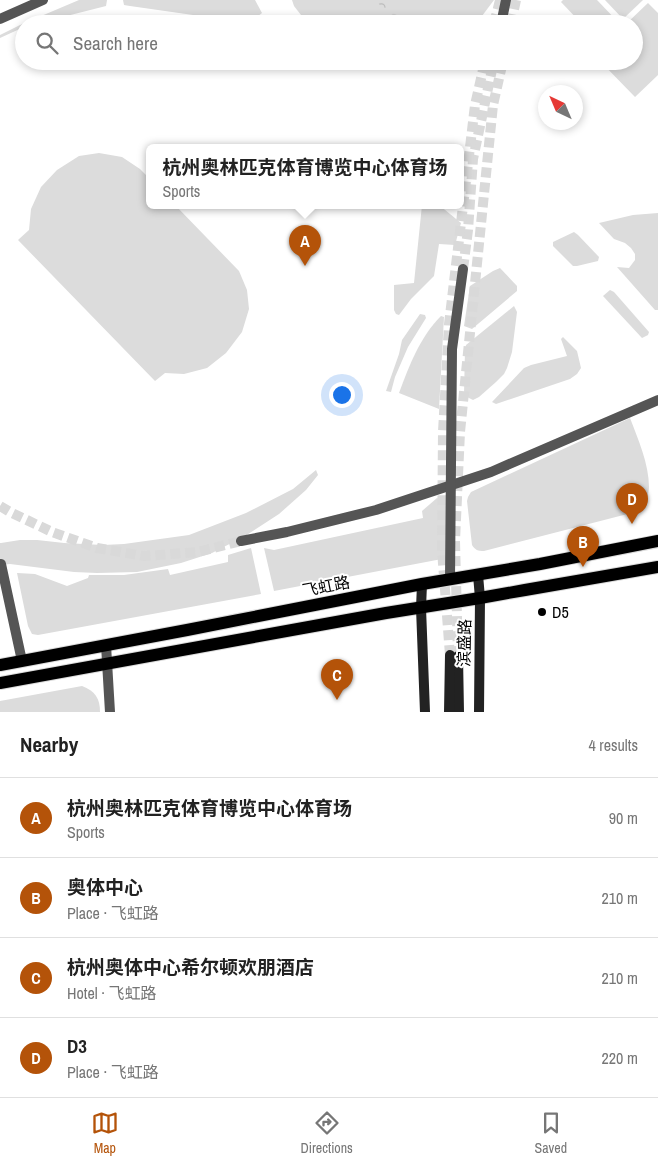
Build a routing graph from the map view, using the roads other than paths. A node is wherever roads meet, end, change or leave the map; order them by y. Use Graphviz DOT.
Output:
graph roads {
  1 [pos="43,0"];
  2 [pos="506,0"];
  3 [pos="503,15"];
  4 [pos="0,19"];
  5 [pos="463,269"];
  6 [pos="658,400"];
  7 [pos="451,485"];
  8 [pos="241,541"];
  9 [pos="658,541"];
  10 [pos="1,564"];
  11 [pos="658,567"];
  12 [pos="478,575"];
  13 [pos="450,579"];
  14 [pos="422,584"];
  15 [pos="480,598"];
  16 [pos="421,608"];
  17 [pos="106,645"];
  18 [pos="22,661"];
  19 [pos="107,664"];
  20 [pos="0,665"];
  21 [pos="0,683"];
  22 [pos="110,712"];
  23 [pos="425,712"];
  24 [pos="449,712"];
  25 [pos="459,712"];
  26 [pos="478,712"];
  1 -- 4 [label="street"];
  2 -- 3 [label="street"];
  5 -- 7 [label="street"];
  6 -- 7 [label="street"];
  7 -- 8 [label="street"];
  7 -- 13 [label="street"];
  9 -- 12 [label="main road, 飞虹路"];
  10 -- 18 [label="street"];
  11 -- 15 [label="main road"];
  12 -- 13 [label="main road, 飞虹路"];
  12 -- 15 [label="main road, 滨盛路"];
  13 -- 14 [label="main road, 飞虹路"];
  14 -- 16 [label="main road"];
  14 -- 17 [label="main road, 飞虹路"];
  15 -- 16 [label="main road"];
  15 -- 26 [label="main road, 滨盛路"];
  16 -- 19 [label="main road"];
  16 -- 23 [label="main road"];
  17 -- 18 [label="main road, 飞虹路"];
  17 -- 19 [label="street"];
  18 -- 20 [label="main road, 飞虹路"];
  19 -- 21 [label="main road"];
  19 -- 22 [label="street"];
  24 -- 25 [label="main road"];
}
